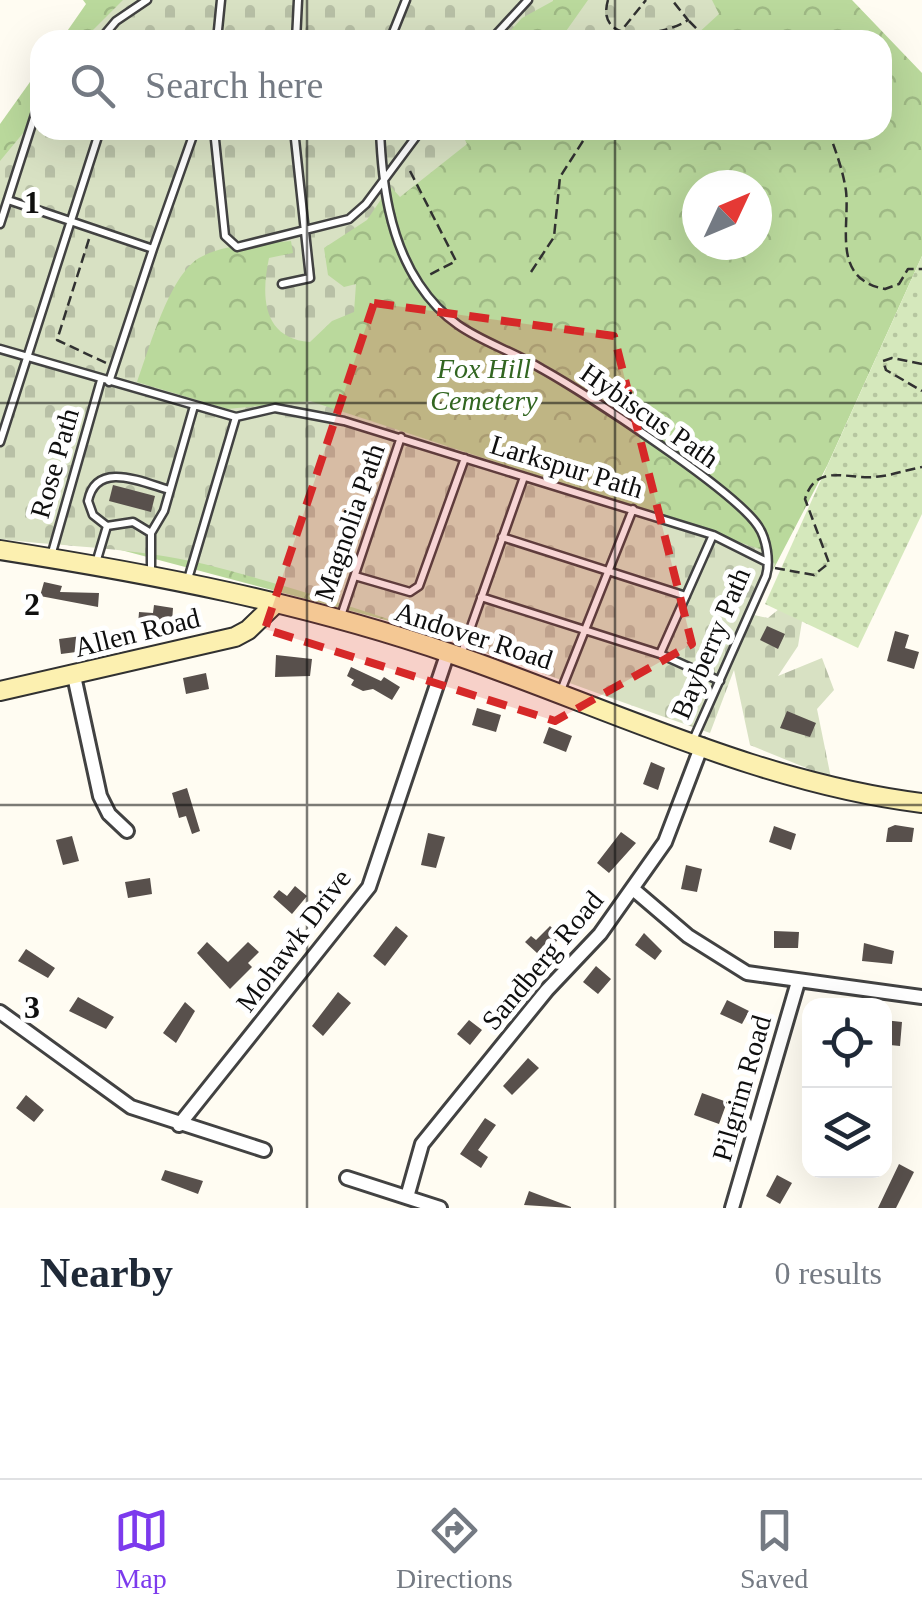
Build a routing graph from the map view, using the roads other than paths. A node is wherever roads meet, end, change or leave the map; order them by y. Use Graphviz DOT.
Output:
graph roads {
  1 [pos="147,0"];
  2 [pos="221,0"];
  3 [pos="298,0"];
  4 [pos="406,0"];
  5 [pos="528,0"];
  6 [pos="109,30"];
  7 [pos="218,30"];
  8 [pos="296,30"];
  9 [pos="394,30"];
  10 [pos="500,30"];
  11 [pos="30,131"];
  12 [pos="97,140"];
  13 [pos="191,140"];
  14 [pos="215,140"];
  15 [pos="295,140"];
  16 [pos="381,140"];
  17 [pos="413,140"];
  18 [pos="383,179"];
  19 [pos="8,200"];
  20 [pos="70,220"];
  21 [pos="0,224"];
  22 [pos="305,233"];
  23 [pos="153,249"];
  24 [pos="282,284"];
  25 [pos="0,349"];
  26 [pos="27,358"];
  27 [pos="105,381"];
  28 [pos="194,406"];
  29 [pos="236,418"];
  30 [pos="401,437"];
  31 [pos="0,442"];
  32 [pos="465,458"];
  33 [pos="524,477"];
  34 [pos="169,490"];
  35 [pos="633,509"];
  36 [pos="108,526"];
  37 [pos="151,532"];
  38 [pos="713,534"];
  39 [pos="502,537"];
  40 [pos="0,550"];
  41 [pos="50,558"];
  42 [pos="96,564"];
  43 [pos="767,564"];
  44 [pos="610,571"];
  45 [pos="151,573"];
  46 [pos="355,576"];
  47 [pos="188,580"];
  48 [pos="686,596"];
  49 [pos="481,597"];
  50 [pos="276,603"];
  51 [pos="339,621"];
  52 [pos="588,630"];
  53 [pos="454,654"];
  54 [pos="660,654"];
  55 [pos="74,676"];
  56 [pos="720,681"];
  57 [pos="0,692"];
  58 [pos="560,694"];
  59 [pos="697,744"];
  60 [pos="922,803"];
  61 [pos="128,831"];
  62 [pos="633,889"];
  63 [pos="798,982"];
  64 [pos="922,997"];
  65 [pos="0,1012"];
  66 [pos="179,1125"];
  67 [pos="264,1150"];
  68 [pos="346,1178"];
  69 [pos="406,1197"];
  70 [pos="440,1208"];
  71 [pos="732,1208"];
  1 -- 6 [label="lane"];
  2 -- 7 [label="lane"];
  3 -- 8 [label="lane"];
  4 -- 9 [label="lane"];
  5 -- 10 [label="lane"];
  11 -- 19 [label="lane"];
  12 -- 20 [label="lane"];
  13 -- 23 [label="lane, Rose Path"];
  14 -- 22 [label="lane"];
  15 -- 22 [label="lane"];
  16 -- 18 [label="lane, Hybiscus Path"];
  17 -- 18 [label="lane"];
  18 -- 22 [label="lane"];
  18 -- 43 [label="lane, Hybiscus Path"];
  19 -- 20 [label="lane"];
  19 -- 21 [label="lane"];
  20 -- 23 [label="lane"];
  20 -- 26 [label="lane"];
  22 -- 24 [label="lane"];
  23 -- 27 [label="lane, Rose Path"];
  25 -- 26 [label="lane"];
  26 -- 27 [label="lane"];
  26 -- 31 [label="lane"];
  27 -- 28 [label="lane"];
  27 -- 41 [label="lane, Rose Path"];
  28 -- 29 [label="lane"];
  28 -- 34 [label="lane"];
  29 -- 30 [label="lane, Larkspur Path"];
  29 -- 47 [label="lane"];
  30 -- 32 [label="lane, Larkspur Path"];
  30 -- 46 [label="lane, Magnolia Path"];
  32 -- 33 [label="lane, Larkspur Path"];
  32 -- 46 [label="lane"];
  33 -- 35 [label="lane, Larkspur Path"];
  33 -- 39 [label="lane"];
  34 -- 36 [label="lane"];
  34 -- 37 [label="lane"];
  35 -- 38 [label="lane, Larkspur Path"];
  35 -- 44 [label="lane"];
  36 -- 37 [label="lane"];
  36 -- 42 [label="lane"];
  37 -- 45 [label="lane"];
  38 -- 43 [label="lane, Larkspur Path"];
  38 -- 48 [label="lane"];
  39 -- 44 [label="lane"];
  39 -- 49 [label="lane"];
  40 -- 41 [label="main road, Andover Road"];
  41 -- 42 [label="main road, Andover Road"];
  42 -- 45 [label="main road, Andover Road"];
  43 -- 56 [label="lane, Bayberry Path"];
  44 -- 48 [label="lane"];
  44 -- 52 [label="lane"];
  45 -- 47 [label="main road, Andover Road"];
  46 -- 51 [label="lane, Magnolia Path"];
  47 -- 50 [label="main road, Andover Road"];
  48 -- 54 [label="lane"];
  49 -- 52 [label="lane"];
  49 -- 53 [label="lane"];
  50 -- 51 [label="main road, Andover Road"];
  50 -- 55 [label="main road, Allen Road"];
  51 -- 53 [label="main road, Andover Road"];
  52 -- 54 [label="lane"];
  52 -- 58 [label="lane"];
  53 -- 58 [label="main road, Andover Road"];
  53 -- 66 [label="street, Mohawk Drive"];
  54 -- 56 [label="lane"];
  55 -- 57 [label="main road, Allen Road"];
  55 -- 61 [label="street"];
  56 -- 59 [label="lane, Bayberry Path"];
  58 -- 59 [label="main road, Andover Road"];
  59 -- 60 [label="main road, Andover Road"];
  59 -- 62 [label="street, Sandberg Road"];
  62 -- 63 [label="street"];
  62 -- 69 [label="street, Sandberg Road"];
  63 -- 64 [label="street"];
  63 -- 71 [label="street, Pilgrim Road"];
  65 -- 66 [label="street"];
  66 -- 67 [label="street"];
  68 -- 69 [label="street"];
  69 -- 70 [label="street"];
}
